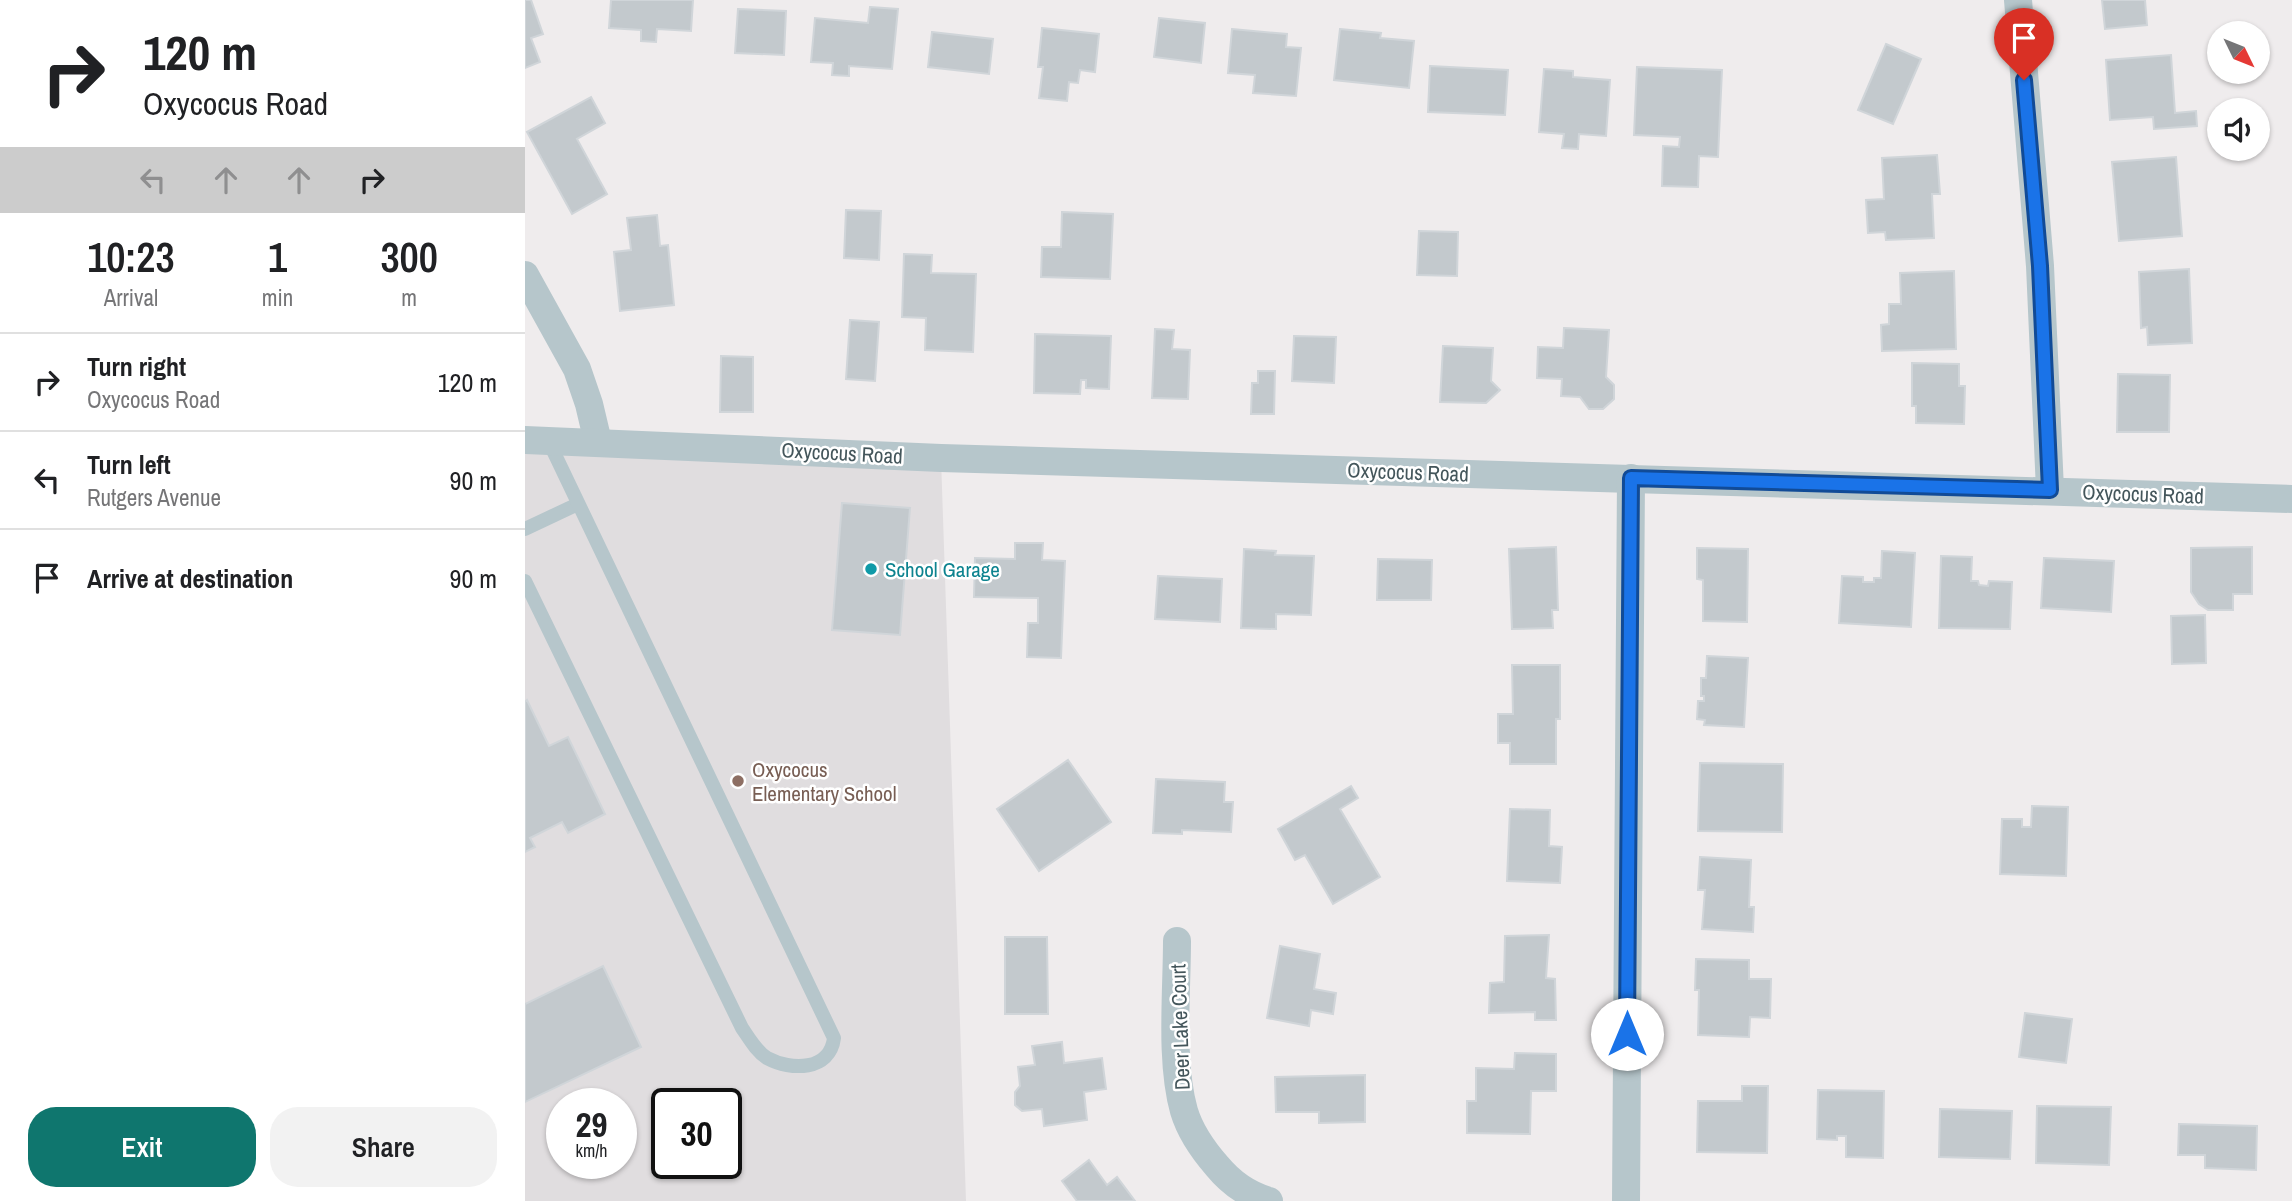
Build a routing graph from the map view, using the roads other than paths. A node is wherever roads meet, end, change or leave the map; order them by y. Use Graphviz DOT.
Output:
graph roads {
  1 [pos="2018,0"];
  2 [pos="525,275"];
  3 [pos="536,440"];
  4 [pos="598,442"];
  5 [pos="1631,478"];
  6 [pos="2050,490"];
  7 [pos="2292,499"];
  8 [pos="578,504"];
  9 [pos="525,529"];
  10 [pos="525,581"];
  11 [pos="1177,941"];
  12 [pos="1269,1201"];
  13 [pos="1626,1201"];
  1 -- 6 [label="street"];
  2 -- 4 [label="street"];
  3 -- 4 [label="street, Oxycocus Road"];
  3 -- 8 [label="lane"];
  4 -- 5 [label="street, Oxycocus Road"];
  5 -- 6 [label="street, Oxycocus Road"];
  5 -- 13 [label="street"];
  6 -- 7 [label="street, Oxycocus Road"];
  8 -- 9 [label="lane"];
  8 -- 10 [label="lane"];
  11 -- 12 [label="street, Deer Lake Court"];
}
